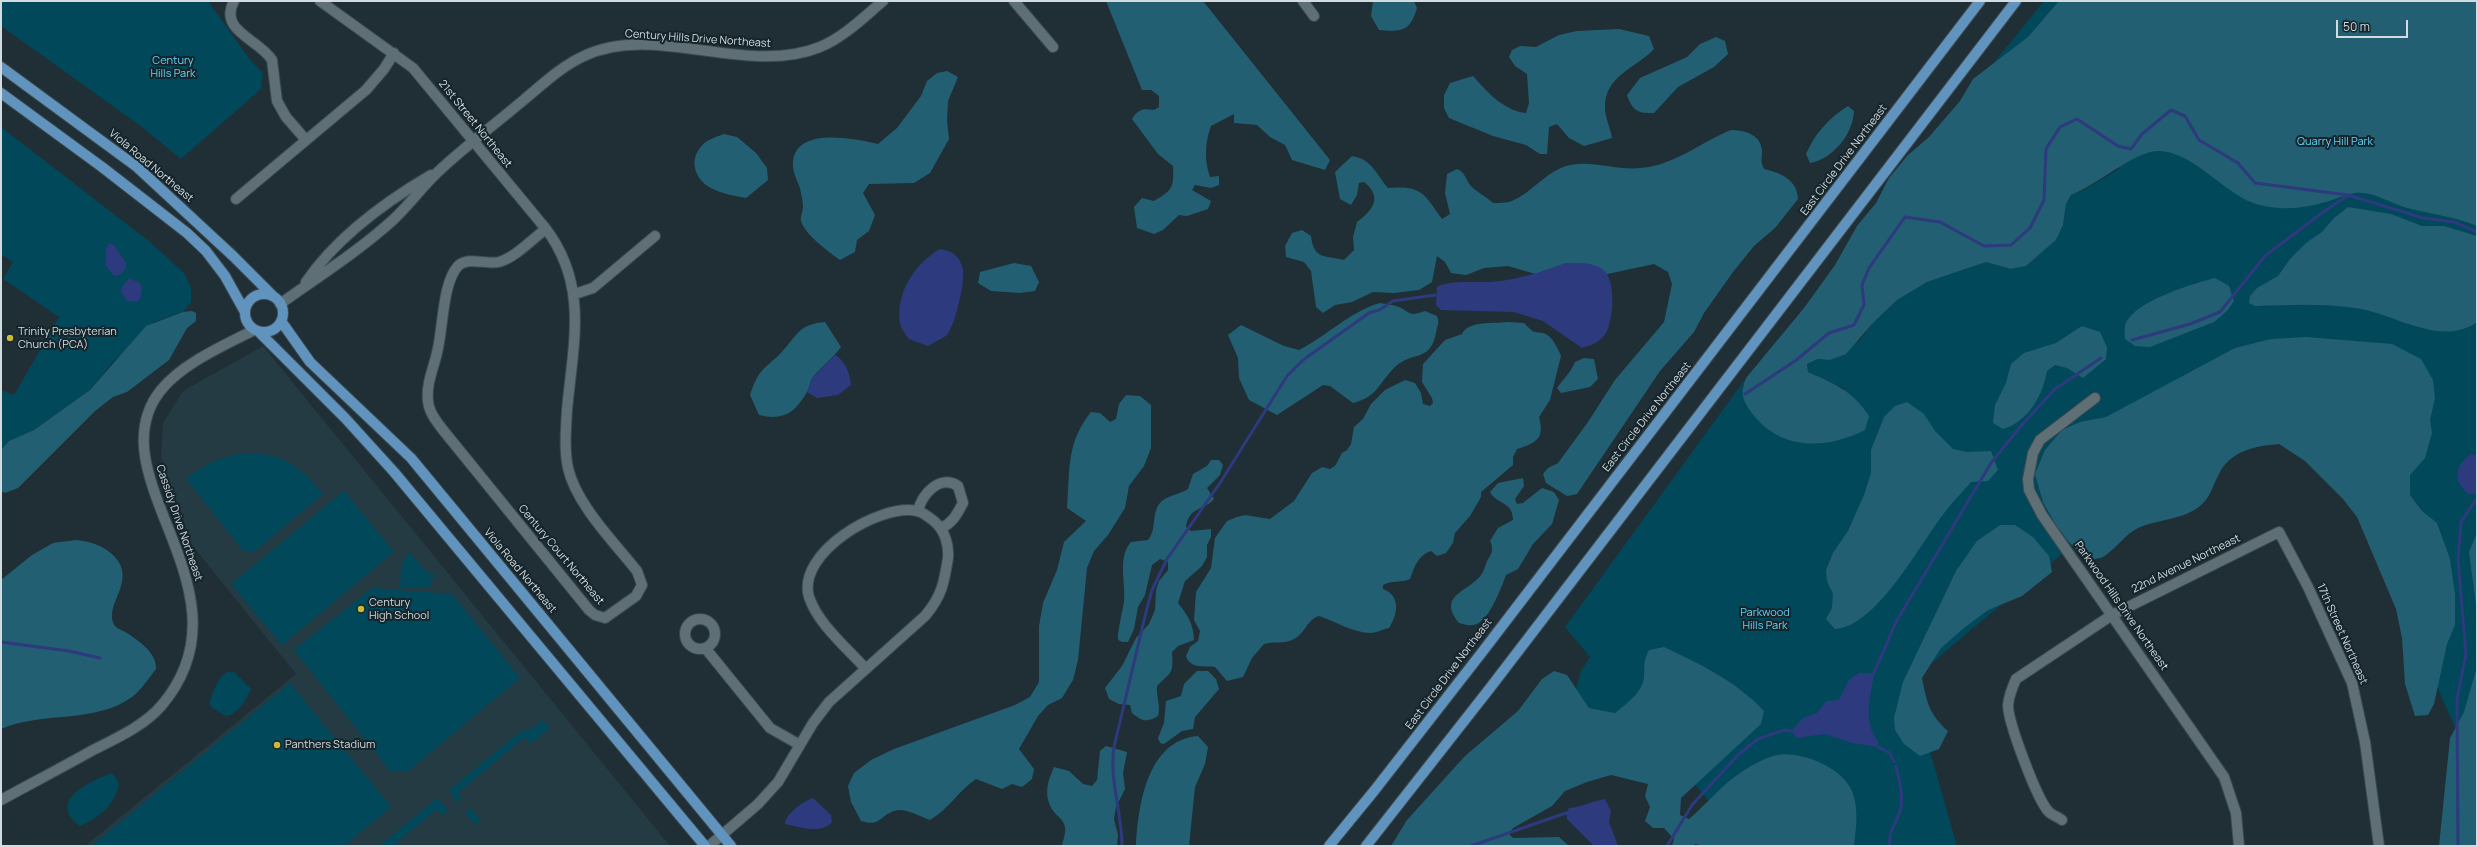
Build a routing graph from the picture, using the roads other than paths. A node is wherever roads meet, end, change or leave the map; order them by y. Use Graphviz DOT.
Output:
graph roads {
  1 [pos="234,1"];
  2 [pos="320,1"];
  3 [pos="884,1"];
  4 [pos="1014,1"];
  5 [pos="1303,1"];
  6 [pos="1980,1"];
  7 [pos="2016,1"];
  8 [pos="1314,16"];
  9 [pos="1053,47"];
  10 [pos="394,53"];
  11 [pos="1,67"];
  12 [pos="1,94"];
  13 [pos="306,140"];
  14 [pos="474,141"];
  15 [pos="440,170"];
  16 [pos="236,199"];
  17 [pos="546,229"];
  18 [pos="655,236"];
  19 [pos="304,285"];
  20 [pos="574,294"];
  21 [pos="277,300"];
  22 [pos="245,312"];
  23 [pos="281,321"];
  24 [pos="256,331"];
  25 [pos="2095,398"];
  26 [pos="918,511"];
  27 [pos="941,528"];
  28 [pos="2279,532"];
  29 [pos="2112,615"];
  30 [pos="706,649"];
  31 [pos="865,668"];
  32 [pos="800,745"];
  33 [pos="1,800"];
  34 [pos="2062,820"];
  35 [pos="722,835"];
  36 [pos="705,846"];
  37 [pos="709,846"];
  38 [pos="731,846"];
  39 [pos="1329,846"];
  40 [pos="1366,846"];
  41 [pos="2239,846"];
  42 [pos="2379,846"];
  1 -- 13 [label="street"];
  2 -- 10 [label="street, 21st Street Northeast"];
  3 -- 14 [label="street, Century Hills Drive Northeast"];
  4 -- 9 [label="street"];
  5 -- 8 [label="street"];
  6 -- 39 [label="main road, East Circle Drive Northeast"];
  7 -- 40 [label="main road"];
  10 -- 13 [label="street"];
  10 -- 14 [label="street, 21st Street Northeast"];
  11 -- 21 [label="main road, Viola Road Northeast"];
  12 -- 22 [label="main road"];
  13 -- 16 [label="street"];
  14 -- 15 [label="street, Century Hills Drive Northeast"];
  14 -- 17 [label="street, 21st Street Northeast"];
  15 -- 19 [label="street, Century Hills Drive Northeast"];
  15 -- 19 [label="street, Century Hills Drive Northeast"];
  17 -- 20 [label="street, 21st Street Northeast"];
  17 -- 20 [label="street, Century Court Northeast"];
  18 -- 20 [label="street"];
  19 -- 21 [label="street, Century Hills Drive Northeast"];
  21 -- 22 [label="main road"];
  21 -- 23 [label="main road"];
  22 -- 24 [label="main road"];
  23 -- 24 [label="main road"];
  23 -- 35 [label="main road, Viola Road Northeast"];
  24 -- 33 [label="street, Cassidy Drive Northeast"];
  24 -- 36 [label="main road"];
  25 -- 29 [label="street, Parkwood Hills Drive Northeast"];
  26 -- 27 [label="street"];
  26 -- 27 [label="street"];
  26 -- 31 [label="street"];
  27 -- 31 [label="street"];
  28 -- 29 [label="street, 22nd Avenue Northeast"];
  28 -- 42 [label="street, 17th Street Northeast"];
  29 -- 34 [label="street, 22nd Avenue Northeast"];
  29 -- 41 [label="street, Parkwood Hills Drive Northeast"];
  30 -- 32 [label="street"];
  31 -- 32 [label="street"];
  32 -- 35 [label="street"];
  35 -- 37 [label="street"];
  35 -- 38 [label="main road, Viola Road Northeast"];
}
